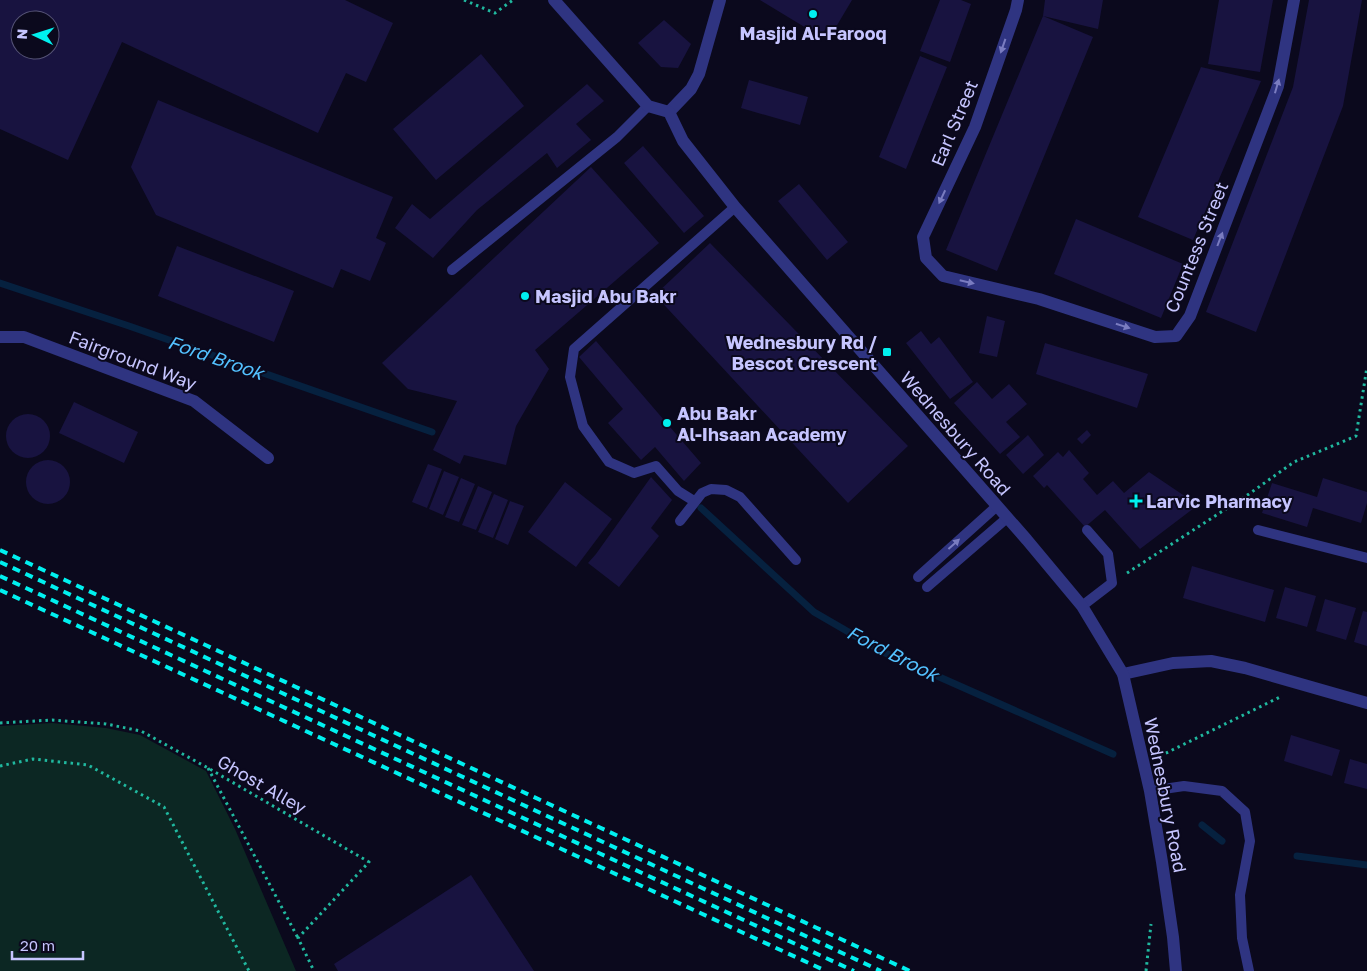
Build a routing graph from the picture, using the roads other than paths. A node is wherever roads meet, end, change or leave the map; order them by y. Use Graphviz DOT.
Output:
graph roads {
  1 [pos="554,0"];
  2 [pos="720,0"];
  3 [pos="1018,0"];
  4 [pos="1294,0"];
  5 [pos="648,106"];
  6 [pos="668,112"];
  7 [pos="735,207"];
  8 [pos="926,258"];
  9 [pos="452,270"];
  10 [pos="0,338"];
  11 [pos="268,458"];
  12 [pos="694,501"];
  13 [pos="996,506"];
  14 [pos="1007,518"];
  15 [pos="680,521"];
  16 [pos="1087,530"];
  17 [pos="1258,530"];
  18 [pos="1367,558"];
  19 [pos="796,560"];
  20 [pos="918,576"];
  21 [pos="927,587"];
  22 [pos="1082,606"];
  23 [pos="1123,674"];
  24 [pos="1367,703"];
  25 [pos="1150,790"];
  26 [pos="1176,971"];
  27 [pos="1249,971"];
  1 -- 5 [label="street"];
  2 -- 6 [label="street"];
  3 -- 8 [label="street, Earl Street, one-way"];
  8 -- 4 [label="street, Countess Street, one-way"];
  5 -- 6 [label="street"];
  5 -- 9 [label="lane"];
  6 -- 7 [label="street, Wednesbury Road"];
  7 -- 12 [label="lane"];
  7 -- 13 [label="street, Wednesbury Road"];
  10 -- 11 [label="street, Fairground Way"];
  12 -- 15 [label="lane"];
  12 -- 19 [label="lane"];
  13 -- 14 [label="street, Wednesbury Road"];
  20 -- 13 [label="lane, one-way"];
  14 -- 21 [label="lane"];
  14 -- 22 [label="street, Wednesbury Road"];
  16 -- 22 [label="lane"];
  17 -- 18 [label="lane"];
  22 -- 23 [label="street, Wednesbury Road"];
  23 -- 24 [label="street"];
  23 -- 25 [label="street, Wednesbury Road"];
  25 -- 26 [label="street, Wednesbury Road"];
  25 -- 27 [label="lane"];
}
